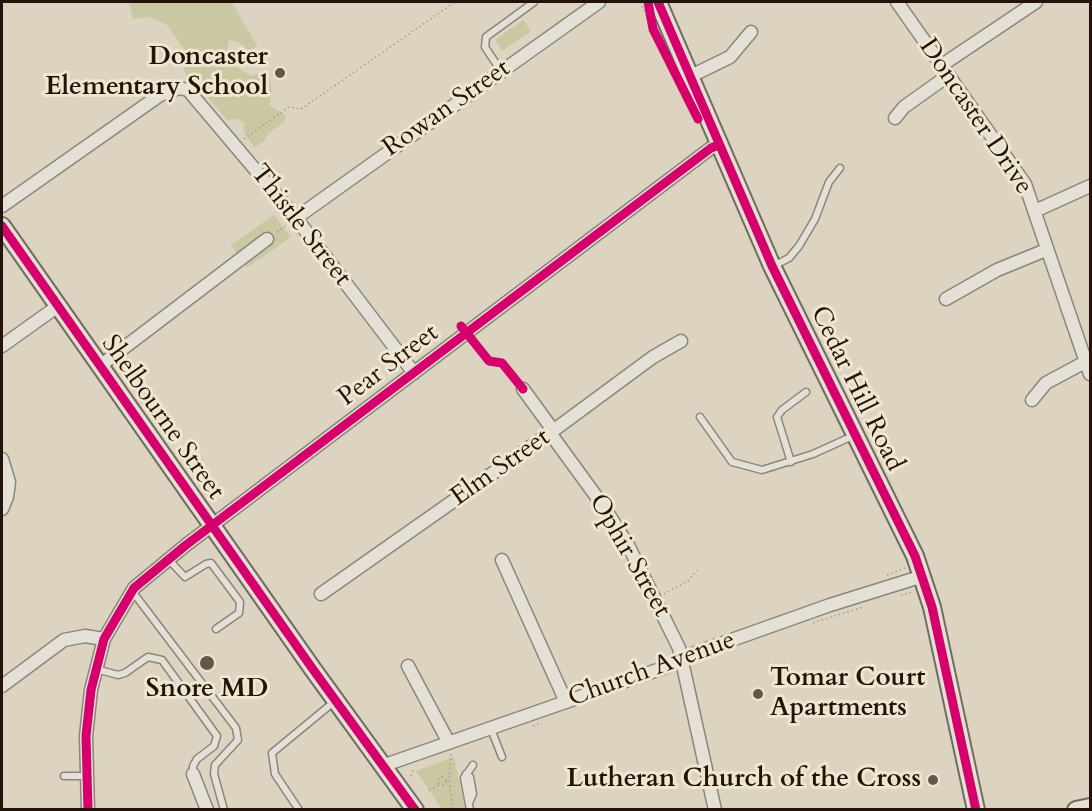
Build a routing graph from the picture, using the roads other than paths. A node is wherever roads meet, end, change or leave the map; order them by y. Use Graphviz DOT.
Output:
graph roads {
  1 [pos="534,2"];
  2 [pos="658,2"];
  3 [pos="897,2"];
  4 [pos="1036,2"];
  5 [pos="596,3"];
  6 [pos="751,32"];
  7 [pos="946,70"];
  8 [pos="501,71"];
  9 [pos="691,76"];
  10 [pos="895,118"];
  11 [pos="719,145"];
  12 [pos="840,168"];
  13 [pos="1090,186"];
  14 [pos="2,206"];
  15 [pos="1035,211"];
  16 [pos="296,218"];
  17 [pos="2,226"];
  18 [pos="267,239"];
  19 [pos="1046,250"];
  20 [pos="772,266"];
  21 [pos="946,299"];
  22 [pos="58,306"];
  23 [pos="681,340"];
  24 [pos="2,346"];
  25 [pos="1087,361"];
  26 [pos="100,366"];
  27 [pos="414,373"];
  28 [pos="1090,374"];
  29 [pos="523,389"];
  30 [pos="806,392"];
  31 [pos="1032,400"];
  32 [pos="700,417"];
  33 [pos="550,433"];
  34 [pos="855,434"];
  35 [pos="2,459"];
  36 [pos="791,462"];
  37 [pos="2,508"];
  38 [pos="212,525"];
  39 [pos="168,559"];
  40 [pos="502,560"];
  41 [pos="923,576"];
  42 [pos="132,590"];
  43 [pos="321,594"];
  44 [pos="216,629"];
  45 [pos="104,639"];
  46 [pos="682,659"];
  47 [pos="408,666"];
  48 [pos="96,669"];
  49 [pos="2,686"];
  50 [pos="336,701"];
  51 [pos="566,702"];
  52 [pos="491,729"];
  53 [pos="450,747"];
  54 [pos="502,757"];
  55 [pos="473,765"];
  56 [pos="382,766"];
  57 [pos="193,774"];
  58 [pos="64,776"];
  59 [pos="87,776"];
  60 [pos="469,807"];
  61 [pos="1090,807"];
  62 [pos="88,810"];
  63 [pos="207,810"];
  64 [pos="225,810"];
  65 [pos="299,810"];
  66 [pos="415,810"];
  67 [pos="715,810"];
  68 [pos="976,810"];
  69 [pos="1076,810"];
  1 -- 8 [label="lane"];
  2 -- 9 [label="street, Cedar Hill Road"];
  3 -- 7 [label="street, Doncaster Drive"];
  4 -- 7 [label="street"];
  5 -- 8 [label="street, Rowan Street"];
  6 -- 9 [label="street"];
  7 -- 10 [label="street"];
  7 -- 15 [label="street, Doncaster Drive"];
  8 -- 16 [label="street, Rowan Street"];
  9 -- 11 [label="street, Cedar Hill Road"];
  11 -- 20 [label="street, Cedar Hill Road"];
  11 -- 27 [label="street, Pear Street"];
  12 -- 20 [label="lane"];
  13 -- 15 [label="street"];
  14 -- 16 [label="street, Thistle Street"];
  15 -- 19 [label="street, Doncaster Drive"];
  16 -- 27 [label="street, Thistle Street"];
  17 -- 22 [label="street, Shelbourne Street"];
  18 -- 26 [label="street"];
  19 -- 21 [label="street"];
  19 -- 25 [label="street, Doncaster Drive"];
  20 -- 34 [label="street, Cedar Hill Road"];
  22 -- 24 [label="street"];
  22 -- 26 [label="street, Shelbourne Street"];
  23 -- 33 [label="street, Elm Street"];
  25 -- 28 [label="street, Doncaster Drive"];
  25 -- 31 [label="street"];
  26 -- 38 [label="street, Shelbourne Street"];
  27 -- 38 [label="street, Pear Street"];
  29 -- 33 [label="street, Ophir Street"];
  30 -- 36 [label="lane"];
  32 -- 36 [label="lane"];
  33 -- 43 [label="street, Elm Street"];
  33 -- 46 [label="street, Ophir Street"];
  34 -- 36 [label="lane"];
  34 -- 41 [label="street, Cedar Hill Road"];
  35 -- 37 [label="street"];
  38 -- 39 [label="street, Pear Street"];
  38 -- 50 [label="street, Shelbourne Street"];
  39 -- 42 [label="street, Pear Street"];
  39 -- 44 [label="lane"];
  40 -- 51 [label="street"];
  41 -- 46 [label="street, Church Avenue"];
  41 -- 68 [label="street, Cedar Hill Road"];
  42 -- 45 [label="street, Pear Street"];
  42 -- 64 [label="lane"];
  45 -- 48 [label="street, Pear Street"];
  45 -- 49 [label="street"];
  46 -- 51 [label="street, Church Avenue"];
  46 -- 67 [label="street, Ophir Street"];
  47 -- 53 [label="street"];
  48 -- 57 [label="lane"];
  48 -- 59 [label="street, Pear Street"];
  50 -- 56 [label="street, Shelbourne Street"];
  50 -- 65 [label="lane"];
  51 -- 52 [label="street, Church Avenue"];
  52 -- 53 [label="street, Church Avenue"];
  52 -- 54 [label="lane"];
  53 -- 56 [label="street, Church Avenue"];
  55 -- 60 [label="lane"];
  56 -- 66 [label="street, Shelbourne Street"];
  57 -- 63 [label="street"];
  58 -- 59 [label="lane"];
  59 -- 62 [label="street, Pear Street"];
  61 -- 69 [label="street"];
}
